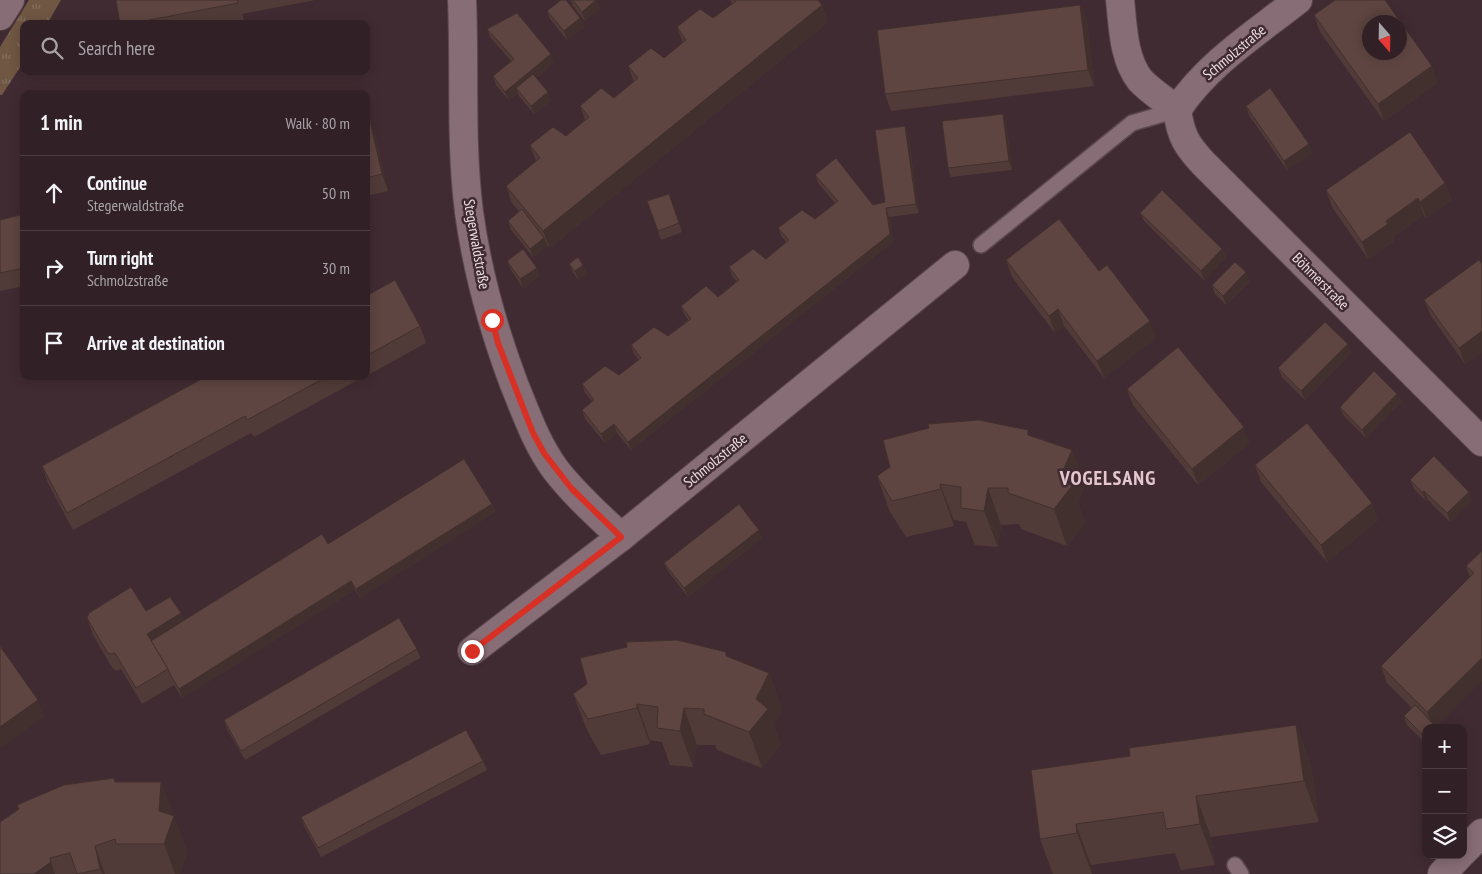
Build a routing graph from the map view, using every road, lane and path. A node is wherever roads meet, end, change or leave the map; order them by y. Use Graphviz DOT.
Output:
graph roads {
  1 [pos="10,0"];
  2 [pos="462,0"];
  3 [pos="1120,0"];
  4 [pos="1298,0"];
  5 [pos="0,16"];
  6 [pos="1177,110"];
  7 [pos="981,245"];
  8 [pos="956,265"];
  9 [pos="1476,426"];
  10 [pos="621,537"];
  11 [pos="472,651"];
  12 [pos="1482,833"];
  13 [pos="1467,848"];
  14 [pos="1456,859"];
  15 [pos="1442,874"];
  1 -- 5 [label="street"];
  2 -- 10 [label="street, Stegerwaldstraße"];
  3 -- 6 [label="street"];
  4 -- 6 [label="street, Schmolzstraße"];
  6 -- 7 [label="lane"];
  6 -- 9 [label="street, Böhmerstraße"];
  8 -- 10 [label="street, Schmolzstraße"];
  10 -- 11 [label="street, Schmolzstraße"];
  12 -- 13 [label="street"];
  14 -- 15 [label="street"];
}
